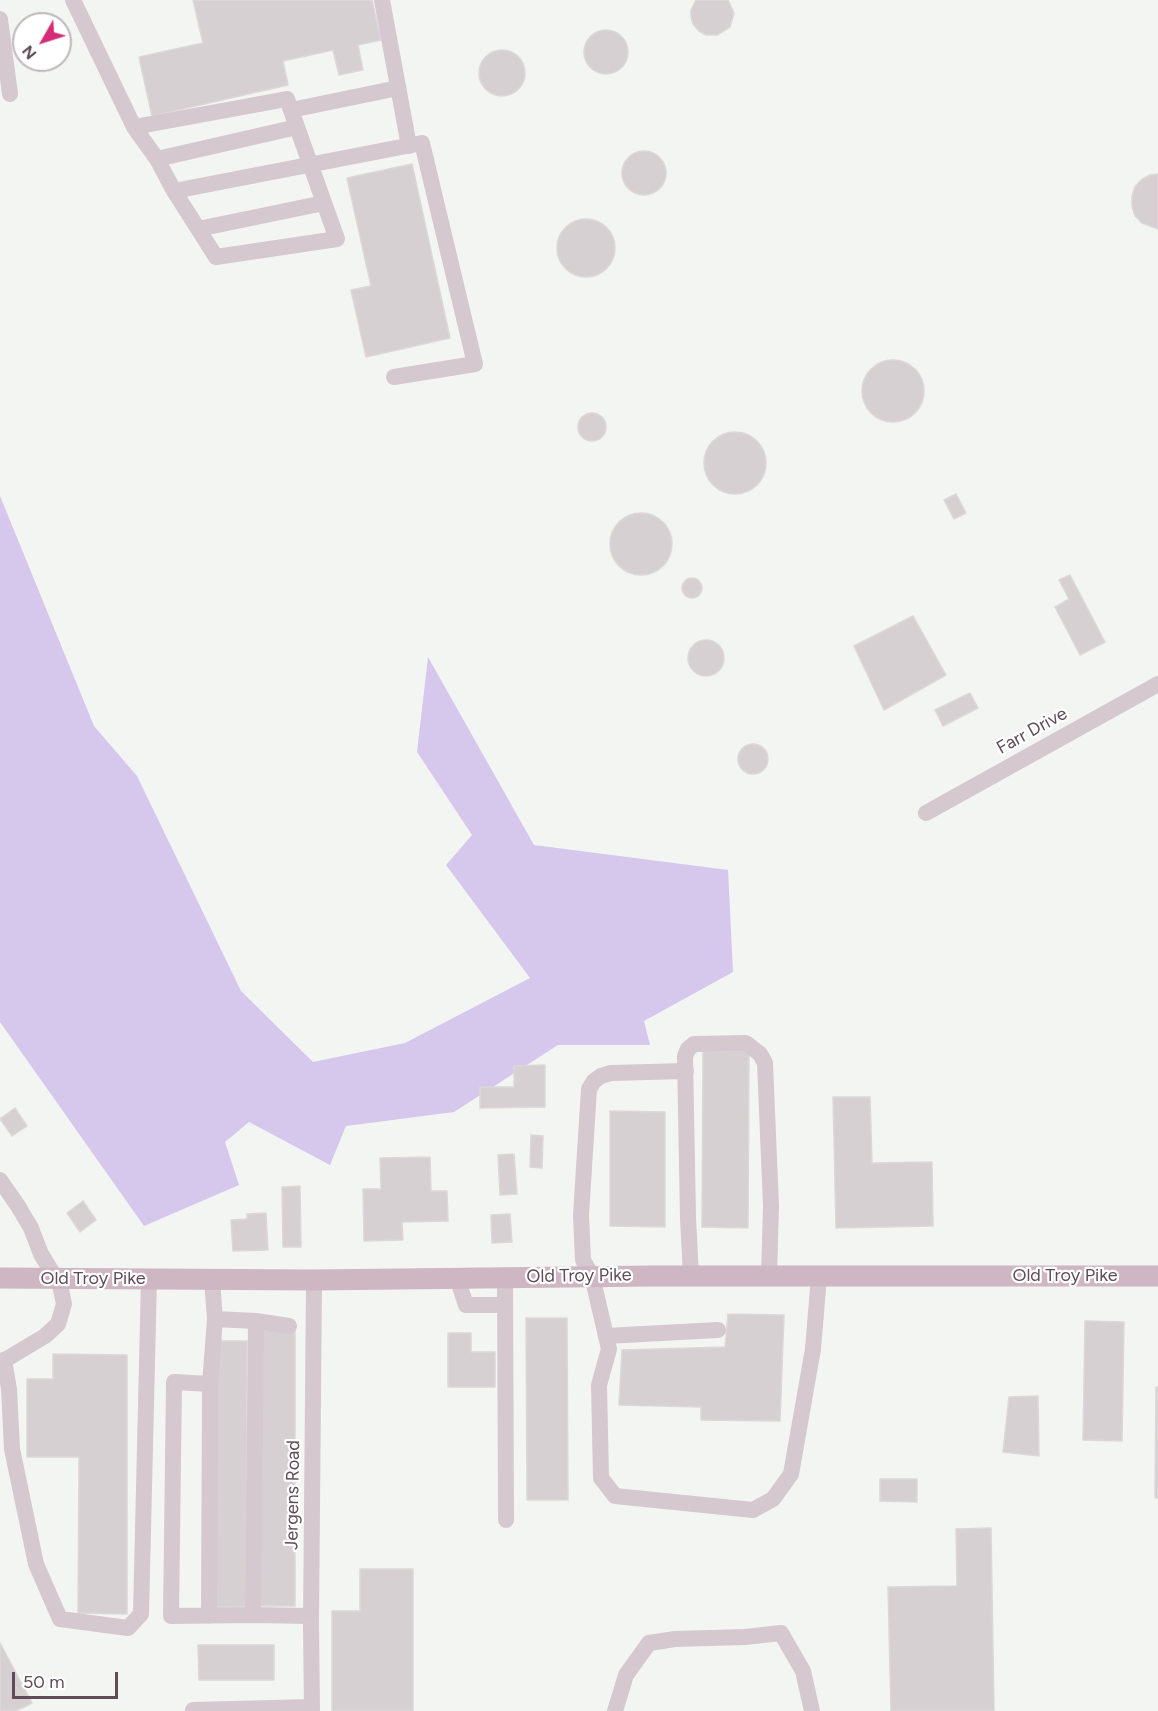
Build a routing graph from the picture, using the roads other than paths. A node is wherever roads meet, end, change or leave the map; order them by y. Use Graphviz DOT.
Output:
graph roads {
  1 [pos="73,0"];
  2 [pos="382,0"];
  3 [pos="0,19"];
  4 [pos="398,88"];
  5 [pos="10,94"];
  6 [pos="291,110"];
  7 [pos="134,127"];
  8 [pos="297,127"];
  9 [pos="409,146"];
  10 [pos="157,159"];
  11 [pos="311,165"];
  12 [pos="174,191"];
  13 [pos="324,203"];
  14 [pos="198,229"];
  15 [pos="394,376"];
  16 [pos="1158,684"];
  17 [pos="926,813"];
  18 [pos="686,1071"];
  19 [pos="0,1180"];
  20 [pos="819,1275"];
  21 [pos="592,1276"];
  22 [pos="691,1276"];
  23 [pos="769,1276"];
  24 [pos="1158,1276"];
  25 [pos="505,1277"];
  26 [pos="0,1278"];
  27 [pos="457,1278"];
  28 [pos="57,1279"];
  29 [pos="149,1280"];
  30 [pos="212,1280"];
  31 [pos="314,1280"];
  32 [pos="504,1305"];
  33 [pos="215,1319"];
  34 [pos="256,1322"];
  35 [pos="289,1326"];
  36 [pos="718,1330"];
  37 [pos="606,1336"];
  38 [pos="2,1361"];
  39 [pos="210,1384"];
  40 [pos="506,1520"];
  41 [pos="253,1615"];
  42 [pos="209,1616"];
  43 [pos="311,1616"];
  44 [pos="312,1709"];
  45 [pos="193,1710"];
  46 [pos="615,1711"];
  47 [pos="812,1711"];
  1 -- 7 [label="street"];
  2 -- 4 [label="street"];
  3 -- 5 [label="street"];
  4 -- 6 [label="street"];
  4 -- 9 [label="street"];
  6 -- 7 [label="street"];
  6 -- 8 [label="street"];
  7 -- 10 [label="street"];
  8 -- 10 [label="street"];
  8 -- 11 [label="street"];
  9 -- 11 [label="street"];
  9 -- 15 [label="street"];
  10 -- 12 [label="street"];
  11 -- 12 [label="street"];
  11 -- 13 [label="street"];
  12 -- 14 [label="street"];
  13 -- 14 [label="street"];
  13 -- 14 [label="street"];
  16 -- 17 [label="street, Farr Drive"];
  18 -- 21 [label="street"];
  18 -- 22 [label="street"];
  18 -- 23 [label="street"];
  19 -- 28 [label="street"];
  20 -- 23 [label="main road, Old Troy Pike"];
  20 -- 24 [label="main road, Old Troy Pike"];
  20 -- 37 [label="street"];
  21 -- 22 [label="main road, Old Troy Pike"];
  21 -- 25 [label="main road, Old Troy Pike"];
  21 -- 37 [label="street"];
  22 -- 23 [label="main road, Old Troy Pike"];
  25 -- 27 [label="main road, Old Troy Pike"];
  25 -- 32 [label="street"];
  26 -- 28 [label="main road, Old Troy Pike"];
  27 -- 31 [label="main road, Old Troy Pike"];
  27 -- 32 [label="street"];
  28 -- 29 [label="main road, Old Troy Pike"];
  28 -- 38 [label="street"];
  29 -- 30 [label="main road, Old Troy Pike"];
  29 -- 38 [label="street"];
  30 -- 31 [label="main road, Old Troy Pike"];
  30 -- 33 [label="street"];
  31 -- 43 [label="street, Jergens Road"];
  32 -- 40 [label="street"];
  33 -- 34 [label="street"];
  33 -- 39 [label="street"];
  34 -- 35 [label="street"];
  34 -- 41 [label="street"];
  36 -- 37 [label="street"];
  39 -- 42 [label="street"];
  39 -- 42 [label="street"];
  41 -- 42 [label="street"];
  41 -- 43 [label="street"];
  43 -- 44 [label="street, Jergens Road"];
  44 -- 45 [label="street"];
  46 -- 47 [label="street"];
}
